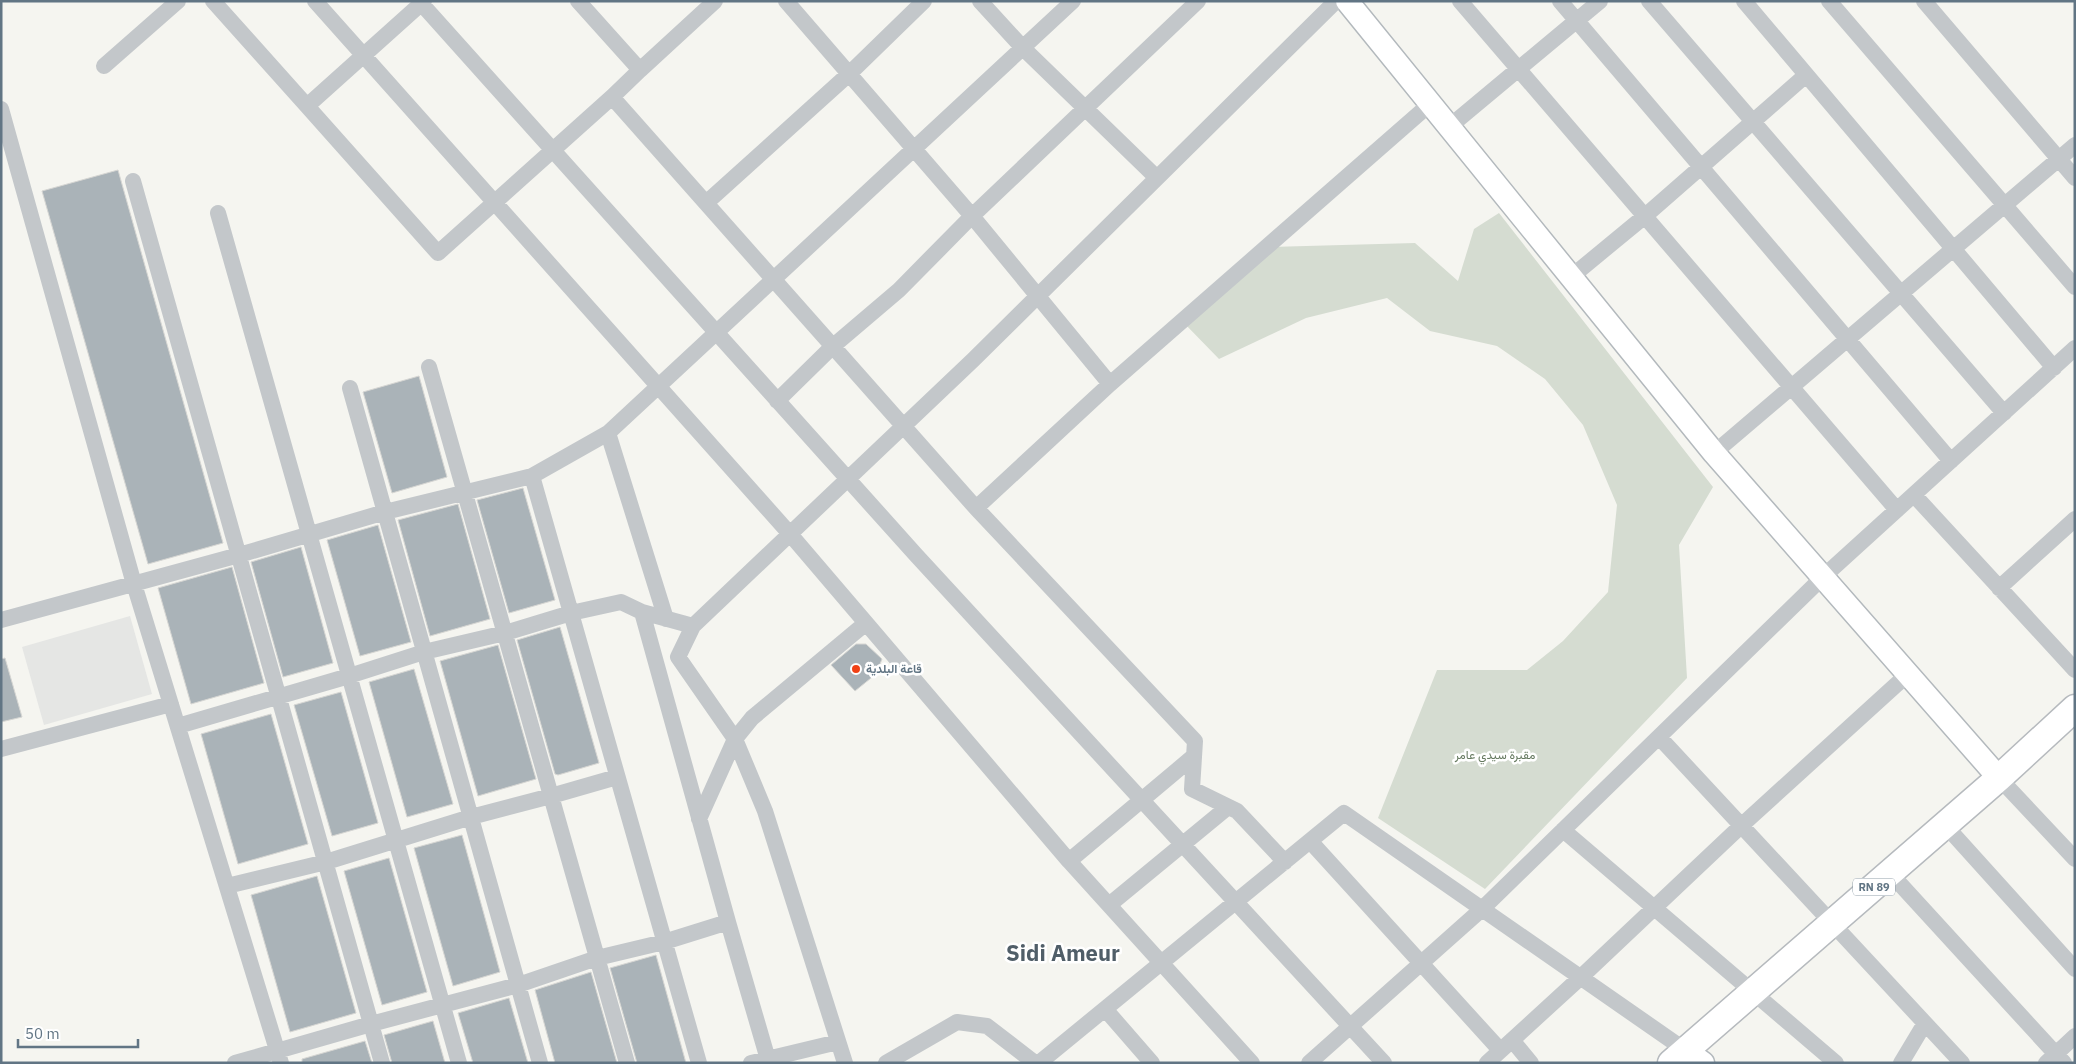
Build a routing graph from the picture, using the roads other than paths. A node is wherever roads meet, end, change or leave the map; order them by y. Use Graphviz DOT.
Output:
graph roads {
  1 [pos="178,1"];
  2 [pos="213,1"];
  3 [pos="315,1"];
  4 [pos="578,1"];
  5 [pos="715,1"];
  6 [pos="786,1"];
  7 [pos="924,1"];
  8 [pos="980,1"];
  9 [pos="1073,1"];
  10 [pos="1198,1"];
  11 [pos="1336,1"];
  12 [pos="1347,1"];
  13 [pos="1460,1"];
  14 [pos="1560,1"];
  15 [pos="1600,1"];
  16 [pos="1649,1"];
  17 [pos="1744,1"];
  18 [pos="1829,1"];
  19 [pos="1924,1"];
  20 [pos="421,2"];
  21 [pos="1577,21"];
  22 [pos="1023,48"];
  23 [pos="363,55"];
  24 [pos="104,66"];
  25 [pos="1518,69"];
  26 [pos="640,70"];
  27 [pos="849,74"];
  28 [pos="1806,74"];
  29 [pos="612,97"];
  30 [pos="1430,104"];
  31 [pos="307,106"];
  32 [pos="1085,108"];
  33 [pos="1,109"];
  34 [pos="1753,122"];
  35 [pos="1449,127"];
  36 [pos="2075,145"];
  37 [pos="914,149"];
  38 [pos="551,150"];
  39 [pos="2058,159"];
  40 [pos="1700,167"];
  41 [pos="1157,178"];
  42 [pos="2075,178"];
  43 [pos="133,181"];
  44 [pos="706,203"];
  45 [pos="496,204"];
  46 [pos="2005,206"];
  47 [pos="218,213"];
  48 [pos="972,216"];
  49 [pos="1644,216"];
  50 [pos="1954,249"];
  51 [pos="1571,277"];
  52 [pos="773,279"];
  53 [pos="2075,286"];
  54 [pos="1901,294"];
  55 [pos="1038,296"];
  56 [pos="716,333"];
  57 [pos="1847,339"];
  58 [pos="832,347"];
  59 [pos="2073,352"];
  60 [pos="429,367"];
  61 [pos="2054,368"];
  62 [pos="1110,384"];
  63 [pos="658,386"];
  64 [pos="1791,387"];
  65 [pos="350,388"];
  66 [pos="777,401"];
  67 [pos="2004,413"];
  68 [pos="903,427"];
  69 [pos="608,432"];
  70 [pos="1714,454"];
  71 [pos="1951,461"];
  72 [pos="532,476"];
  73 [pos="847,480"];
  74 [pos="465,493"];
  75 [pos="1914,494"];
  76 [pos="976,508"];
  77 [pos="1897,510"];
  78 [pos="385,512"];
  79 [pos="2075,519"];
  80 [pos="790,534"];
  81 [pos="309,535"];
  82 [pos="239,555"];
  83 [pos="1823,578"];
  84 [pos="134,584"];
  85 [pos="1999,588"];
  86 [pos="642,612"];
  87 [pos="571,613"];
  88 [pos="666,619"];
  89 [pos="1,620"];
  90 [pos="866,623"];
  91 [pos="693,626"];
  92 [pos="505,633"];
  93 [pos="424,652"];
  94 [pos="2075,670"];
  95 [pos="1908,674"];
  96 [pos="349,676"];
  97 [pos="279,697"];
  98 [pos="171,704"];
  99 [pos="2075,708"];
  100 [pos="178,726"];
  101 [pos="1659,737"];
  102 [pos="734,739"];
  103 [pos="1,749"];
  104 [pos="1194,756"];
  105 [pos="618,777"];
  106 [pos="1999,778"];
  107 [pos="551,796"];
  108 [pos="1142,800"];
  109 [pos="1228,806"];
  110 [pos="470,817"];
  111 [pos="700,819"];
  112 [pos="1742,825"];
  113 [pos="1945,825"];
  114 [pos="1563,830"];
  115 [pos="396,840"];
  116 [pos="1310,841"];
  117 [pos="1183,844"];
  118 [pos="2075,859"];
  119 [pos="1069,861"];
  120 [pos="326,862"];
  121 [pos="1285,862"];
  122 [pos="1890,872"];
  123 [pos="227,886"];
  124 [pos="1236,902"];
  125 [pos="1108,905"];
  126 [pos="1654,908"];
  127 [pos="1482,909"];
  128 [pos="728,922"];
  129 [pos="1833,922"];
  130 [pos="664,942"];
  131 [pos="597,958"];
  132 [pos="1161,963"];
  133 [pos="1420,964"];
  134 [pos="2075,969"];
  135 [pos="1580,977"];
  136 [pos="518,985"];
  137 [pos="1752,992"];
  138 [pos="443,1006"];
  139 [pos="1105,1009"];
  140 [pos="1925,1023"];
  141 [pos="371,1024"];
  142 [pos="1351,1025"];
  143 [pos="2075,1036"];
  144 [pos="838,1042"];
  145 [pos="1506,1045"];
  146 [pos="279,1057"];
  147 [pos="1686,1059"];
  148 [pos="768,1060"];
  149 [pos="2055,1060"];
  150 [pos="236,1063"];
  151 [pos="382,1063"];
  152 [pos="459,1063"];
  153 [pos="540,1063"];
  154 [pos="627,1063"];
  155 [pos="699,1063"];
  156 [pos="751,1063"];
  157 [pos="845,1063"];
  158 [pos="886,1063"];
  159 [pos="1035,1063"];
  160 [pos="1039,1063"];
  161 [pos="1152,1063"];
  162 [pos="1252,1063"];
  163 [pos="1309,1063"];
  164 [pos="1384,1063"];
  165 [pos="1487,1063"];
  166 [pos="1531,1063"];
  167 [pos="1836,1063"];
  168 [pos="1901,1063"];
  169 [pos="1962,1063"];
  1 -- 24 [label="street"];
  2 -- 31 [label="street"];
  3 -- 23 [label="street"];
  4 -- 26 [label="street"];
  5 -- 26 [label="street"];
  6 -- 27 [label="street"];
  7 -- 27 [label="street"];
  8 -- 22 [label="street"];
  9 -- 22 [label="street"];
  10 -- 32 [label="street"];
  11 -- 41 [label="street"];
  12 -- 30 [label="main road"];
  13 -- 25 [label="street"];
  14 -- 21 [label="street"];
  15 -- 21 [label="street"];
  16 -- 34 [label="street"];
  17 -- 28 [label="street"];
  18 -- 46 [label="street"];
  19 -- 39 [label="street"];
  20 -- 23 [label="street"];
  20 -- 38 [label="street"];
  21 -- 25 [label="street"];
  21 -- 40 [label="street"];
  22 -- 32 [label="street"];
  22 -- 37 [label="street"];
  23 -- 31 [label="street"];
  23 -- 45 [label="street"];
  25 -- 35 [label="street"];
  25 -- 49 [label="street"];
  26 -- 29 [label="street"];
  27 -- 37 [label="street"];
  27 -- 44 [label="street"];
  28 -- 34 [label="street"];
  28 -- 50 [label="street"];
  29 -- 38 [label="street"];
  29 -- 44 [label="street"];
  30 -- 35 [label="main road"];
  30 -- 62 [label="street"];
  31 -- 45 [label="street"];
  32 -- 41 [label="street"];
  32 -- 48 [label="street"];
  33 -- 84 [label="street"];
  34 -- 40 [label="street"];
  34 -- 54 [label="street"];
  35 -- 51 [label="main road"];
  36 -- 39 [label="street"];
  37 -- 48 [label="street"];
  37 -- 52 [label="street"];
  38 -- 45 [label="street"];
  38 -- 56 [label="street"];
  39 -- 42 [label="street"];
  39 -- 46 [label="street"];
  40 -- 49 [label="street"];
  40 -- 57 [label="street"];
  41 -- 55 [label="street"];
  43 -- 82 [label="street"];
  44 -- 52 [label="street"];
  45 -- 63 [label="street"];
  46 -- 50 [label="street"];
  46 -- 53 [label="street"];
  47 -- 81 [label="street"];
  48 -- 55 [label="street"];
  48 -- 58 [label="street"];
  49 -- 51 [label="street"];
  49 -- 64 [label="street"];
  50 -- 54 [label="street"];
  50 -- 61 [label="street"];
  51 -- 70 [label="main road"];
  52 -- 56 [label="street"];
  52 -- 58 [label="street"];
  54 -- 57 [label="street"];
  54 -- 67 [label="street"];
  55 -- 62 [label="street"];
  55 -- 68 [label="street"];
  56 -- 63 [label="street"];
  56 -- 66 [label="street"];
  57 -- 64 [label="street"];
  57 -- 71 [label="street"];
  58 -- 66 [label="street"];
  58 -- 68 [label="street"];
  59 -- 61 [label="street"];
  60 -- 74 [label="street"];
  61 -- 67 [label="street"];
  62 -- 76 [label="street"];
  63 -- 69 [label="street"];
  63 -- 80 [label="street"];
  64 -- 70 [label="street"];
  64 -- 77 [label="street"];
  65 -- 78 [label="street"];
  66 -- 73 [label="street"];
  67 -- 71 [label="street"];
  68 -- 73 [label="street"];
  68 -- 76 [label="street"];
  69 -- 72 [label="street"];
  69 -- 88 [label="street"];
  70 -- 83 [label="main road"];
  71 -- 75 [label="street"];
  72 -- 74 [label="street"];
  72 -- 87 [label="street"];
  73 -- 80 [label="street"];
  73 -- 108 [label="street"];
  74 -- 78 [label="street"];
  74 -- 92 [label="street"];
  75 -- 77 [label="street"];
  75 -- 85 [label="street"];
  76 -- 104 [label="street"];
  77 -- 83 [label="street"];
  78 -- 81 [label="street"];
  78 -- 93 [label="street"];
  79 -- 85 [label="street"];
  80 -- 90 [label="street"];
  80 -- 91 [label="street"];
  81 -- 82 [label="street"];
  81 -- 96 [label="street"];
  82 -- 84 [label="street"];
  82 -- 97 [label="street"];
  83 -- 95 [label="main road"];
  83 -- 101 [label="street"];
  84 -- 89 [label="street"];
  84 -- 98 [label="street"];
  85 -- 94 [label="street"];
  86 -- 87 [label="street"];
  86 -- 88 [label="street"];
  86 -- 111 [label="street"];
  87 -- 92 [label="street"];
  87 -- 105 [label="street"];
  88 -- 91 [label="street"];
  90 -- 102 [label="street"];
  90 -- 119 [label="street"];
  91 -- 102 [label="street"];
  92 -- 93 [label="street"];
  92 -- 107 [label="street"];
  93 -- 96 [label="street"];
  93 -- 110 [label="street"];
  95 -- 106 [label="main road"];
  95 -- 112 [label="street"];
  96 -- 97 [label="street"];
  96 -- 115 [label="street"];
  97 -- 100 [label="street"];
  97 -- 120 [label="street"];
  98 -- 100 [label="street"];
  98 -- 103 [label="street"];
  99 -- 106 [label="main road, RN 89"];
  100 -- 123 [label="street"];
  101 -- 112 [label="street"];
  101 -- 114 [label="street"];
  102 -- 111 [label="street"];
  102 -- 144 [label="street"];
  104 -- 108 [label="street"];
  104 -- 109 [label="street"];
  105 -- 107 [label="street"];
  105 -- 130 [label="street"];
  106 -- 113 [label="main road, RN 89"];
  106 -- 118 [label="street"];
  107 -- 110 [label="street"];
  107 -- 131 [label="street"];
  108 -- 117 [label="street"];
  108 -- 119 [label="street"];
  109 -- 117 [label="street"];
  109 -- 121 [label="street"];
  110 -- 115 [label="street"];
  110 -- 136 [label="street"];
  111 -- 128 [label="street"];
  112 -- 126 [label="street"];
  112 -- 129 [label="street"];
  113 -- 122 [label="main road, RN 89"];
  113 -- 134 [label="street"];
  114 -- 126 [label="street"];
  114 -- 127 [label="street"];
  115 -- 120 [label="street"];
  115 -- 138 [label="street"];
  116 -- 121 [label="street"];
  116 -- 127 [label="street"];
  116 -- 133 [label="street"];
  117 -- 124 [label="street"];
  117 -- 125 [label="street"];
  119 -- 125 [label="street"];
  120 -- 123 [label="street"];
  120 -- 141 [label="street"];
  121 -- 124 [label="street"];
  122 -- 129 [label="main road, RN 89"];
  122 -- 149 [label="street"];
  123 -- 146 [label="street"];
  124 -- 132 [label="street"];
  124 -- 142 [label="street"];
  125 -- 132 [label="street"];
  126 -- 135 [label="street"];
  126 -- 137 [label="street"];
  127 -- 133 [label="street"];
  127 -- 135 [label="street"];
  128 -- 130 [label="street"];
  128 -- 148 [label="street"];
  129 -- 137 [label="main road, RN 89"];
  129 -- 140 [label="street"];
  130 -- 131 [label="street"];
  130 -- 155 [label="street"];
  131 -- 136 [label="street"];
  131 -- 154 [label="street"];
  132 -- 139 [label="street"];
  132 -- 162 [label="street"];
  133 -- 142 [label="street"];
  133 -- 145 [label="street"];
  135 -- 145 [label="street"];
  135 -- 147 [label="street"];
  136 -- 138 [label="street"];
  136 -- 153 [label="street"];
  137 -- 147 [label="main road, RN 89"];
  137 -- 167 [label="street"];
  138 -- 141 [label="street"];
  138 -- 152 [label="street"];
  139 -- 160 [label="street"];
  139 -- 161 [label="street"];
  140 -- 168 [label="street"];
  140 -- 169 [label="street"];
  141 -- 146 [label="street"];
  141 -- 151 [label="street"];
  142 -- 163 [label="street"];
  142 -- 164 [label="street"];
  143 -- 149 [label="street"];
  144 -- 148 [label="street"];
  144 -- 157 [label="street"];
  145 -- 165 [label="street"];
  145 -- 166 [label="street"];
  146 -- 150 [label="street"];
  148 -- 156 [label="street"];
  158 -- 159 [label="street"];
}
